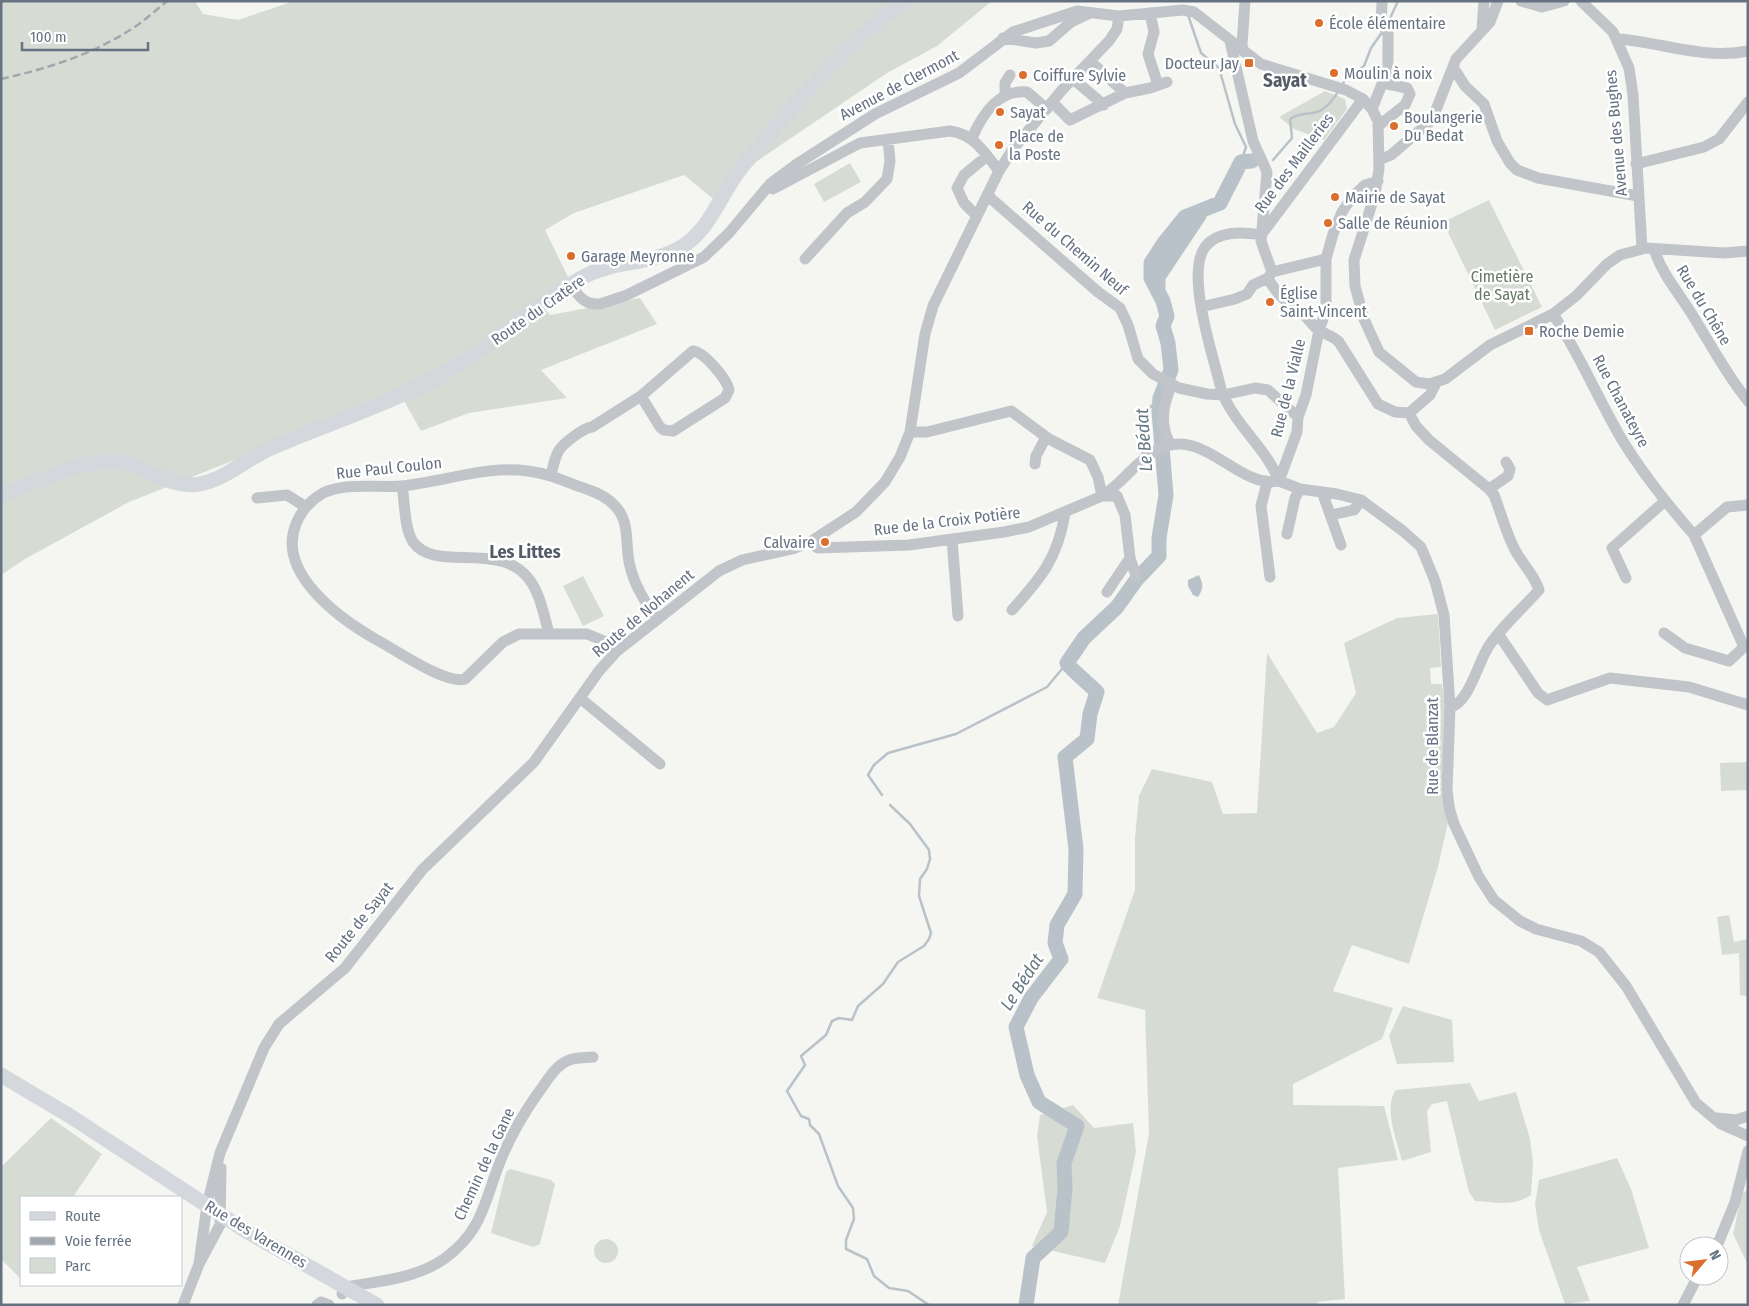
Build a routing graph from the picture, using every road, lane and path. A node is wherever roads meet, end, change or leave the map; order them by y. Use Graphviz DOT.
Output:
graph roads {
  1 [pos="904,1"];
  2 [pos="1245,1"];
  3 [pos="1484,1"];
  4 [pos="1498,1"];
  5 [pos="1521,1"];
  6 [pos="1565,1"];
  7 [pos="1581,1"];
  8 [pos="1382,3"];
  9 [pos="1090,13"];
  10 [pos="1150,14"];
  11 [pos="1119,16"];
  12 [pos="1482,30"];
  13 [pos="1003,38"];
  14 [pos="1618,39"];
  15 [pos="1230,41"];
  16 [pos="1244,52"];
  17 [pos="1748,52"];
  18 [pos="1090,61"];
  19 [pos="1453,67"];
  20 [pos="1010,75"];
  21 [pos="1072,78"];
  22 [pos="1383,83"];
  23 [pos="1125,93"];
  24 [pos="1005,96"];
  25 [pos="1363,99"];
  26 [pos="1747,102"];
  27 [pos="1104,105"];
  28 [pos="1049,106"];
  29 [pos="1372,109"];
  30 [pos="1378,126"];
  31 [pos="888,138"];
  32 [pos="972,138"];
  33 [pos="987,156"];
  34 [pos="1379,160"];
  35 [pos="1636,164"];
  36 [pos="999,171"];
  37 [pos="1378,181"];
  38 [pos="764,191"];
  39 [pos="987,194"];
  40 [pos="1638,196"];
  41 [pos="977,216"];
  42 [pos="1262,234"];
  43 [pos="1642,249"];
  44 [pos="1654,249"];
  45 [pos="1748,252"];
  46 [pos="805,258"];
  47 [pos="1326,259"];
  48 [pos="1270,275"];
  49 [pos="571,285"];
  50 [pos="1201,307"];
  51 [pos="1553,314"];
  52 [pos="1319,330"];
  53 [pos="1168,383"];
  54 [pos="1436,383"];
  55 [pos="1223,395"];
  56 [pos="641,396"];
  57 [pos="1748,401"];
  58 [pos="1409,413"];
  59 [pos="1298,417"];
  60 [pos="910,432"];
  61 [pos="1046,437"];
  62 [pos="1165,447"];
  63 [pos="1506,462"];
  64 [pos="1035,464"];
  65 [pos="550,476"];
  66 [pos="1122,480"];
  67 [pos="1279,481"];
  68 [pos="1267,483"];
  69 [pos="402,486"];
  70 [pos="1300,489"];
  71 [pos="1489,489"];
  72 [pos="1322,492"];
  73 [pos="1,495"];
  74 [pos="1102,496"];
  75 [pos="1117,496"];
  76 [pos="257,498"];
  77 [pos="1361,500"];
  78 [pos="1665,501"];
  79 [pos="1748,505"];
  80 [pos="306,507"];
  81 [pos="1065,513"];
  82 [pos="1330,515"];
  83 [pos="1287,534"];
  84 [pos="1694,535"];
  85 [pos="952,539"];
  86 [pos="810,542"];
  87 [pos="1341,545"];
  88 [pos="1130,558"];
  89 [pos="1136,576"];
  90 [pos="1270,577"];
  91 [pos="1626,578"];
  92 [pos="1107,592"];
  93 [pos="1012,610"];
  94 [pos="958,616"];
  95 [pos="658,619"];
  96 [pos="549,633"];
  97 [pos="1664,633"];
  98 [pos="1499,635"];
  99 [pos="616,652"];
  100 [pos="580,698"];
  101 [pos="1748,705"];
  102 [pos="1450,706"];
  103 [pos="660,764"];
  104 [pos="513,782"];
  105 [pos="593,1057"];
  106 [pos="1,1075"];
  107 [pos="1711,1116"];
  108 [pos="1748,1116"];
  109 [pos="1748,1136"];
  110 [pos="223,1146"];
  111 [pos="1748,1151"];
  112 [pos="160,1181"];
  113 [pos="175,1196"];
  114 [pos="182,1200"];
  115 [pos="213,1215"];
  116 [pos="1721,1236"];
  117 [pos="199,1264"];
  118 [pos="1693,1286"];
  119 [pos="343,1290"];
  120 [pos="183,1305"];
  121 [pos="317,1305"];
  122 [pos="329,1305"];
  123 [pos="362,1305"];
  124 [pos="378,1305"];
  125 [pos="1683,1305"];
  1 -- 49 [label="main road, Route du Cratère"];
  2 -- 16 [label="street"];
  3 -- 12 [label="street"];
  4 -- 12 [label="street"];
  5 -- 6 [label="street"];
  6 -- 7 [label="street"];
  7 -- 14 [label="street, Avenue des Bughes"];
  8 -- 22 [label="street"];
  9 -- 11 [label="street, Avenue de Clermont"];
  9 -- 13 [label="street, Avenue de Clermont"];
  9 -- 13 [label="street"];
  10 -- 11 [label="street, Avenue de Clermont"];
  10 -- 15 [label="street, Avenue de Clermont"];
  10 -- 23 [label="street"];
  11 -- 18 [label="street, Route de Nohanent"];
  12 -- 19 [label="street"];
  13 -- 38 [label="street, Avenue de Clermont"];
  14 -- 17 [label="street"];
  14 -- 35 [label="street, Avenue des Bughes"];
  15 -- 16 [label="street, Avenue de Clermont"];
  15 -- 42 [label="street"];
  16 -- 25 [label="street, Avenue de Clermont"];
  18 -- 21 [label="street, Route de Nohanent"];
  18 -- 23 [label="street"];
  19 -- 34 [label="street"];
  19 -- 40 [label="street"];
  20 -- 24 [label="street"];
  21 -- 27 [label="street"];
  21 -- 28 [label="street, Route de Nohanent"];
  22 -- 29 [label="street"];
  22 -- 30 [label="street"];
  23 -- 27 [label="street"];
  24 -- 28 [label="street"];
  24 -- 32 [label="street"];
  25 -- 29 [label="street, Avenue de Clermont"];
  25 -- 42 [label="street, Rue des Mailleries"];
  26 -- 35 [label="street"];
  27 -- 28 [label="street"];
  28 -- 36 [label="street, Route de Nohanent"];
  29 -- 30 [label="street, Avenue de Clermont"];
  30 -- 34 [label="street, Avenue de Clermont"];
  31 -- 32 [label="street"];
  31 -- 38 [label="street"];
  31 -- 46 [label="street"];
  32 -- 33 [label="street"];
  33 -- 36 [label="street"];
  33 -- 41 [label="street"];
  34 -- 37 [label="street, Avenue de Clermont"];
  35 -- 40 [label="street, Avenue des Bughes"];
  36 -- 39 [label="street, Route de Nohanent"];
  37 -- 47 [label="street, Rue de la Vialle"];
  37 -- 54 [label="street, Avenue de Clermont"];
  38 -- 49 [label="street, Avenue de Clermont"];
  39 -- 41 [label="street, Route de Nohanent"];
  39 -- 53 [label="street, Rue du Chemin Neuf"];
  40 -- 43 [label="street, Avenue des Bughes"];
  41 -- 60 [label="street, Route de Nohanent"];
  42 -- 48 [label="street"];
  42 -- 50 [label="street, Rue des Mailleries"];
  43 -- 44 [label="street"];
  43 -- 51 [label="street"];
  44 -- 45 [label="street"];
  44 -- 57 [label="street, Rue du Chêne"];
  47 -- 48 [label="street"];
  47 -- 52 [label="street, Rue de la Vialle"];
  48 -- 50 [label="street"];
  48 -- 52 [label="street"];
  49 -- 73 [label="main road, Route du Cratère"];
  50 -- 55 [label="street, Rue des Mailleries"];
  51 -- 54 [label="street"];
  51 -- 78 [label="street, Rue Chanateyre"];
  52 -- 58 [label="street"];
  52 -- 59 [label="street, Rue de la Vialle"];
  53 -- 55 [label="street"];
  53 -- 62 [label="street"];
  54 -- 58 [label="street"];
  55 -- 59 [label="street"];
  55 -- 67 [label="street, Rue des Mailleries"];
  56 -- 56 [label="street"];
  56 -- 65 [label="street"];
  58 -- 71 [label="street"];
  59 -- 67 [label="street, Rue de la Vialle"];
  60 -- 61 [label="street"];
  60 -- 86 [label="street, Route de Nohanent"];
  61 -- 64 [label="street"];
  61 -- 74 [label="street"];
  62 -- 66 [label="street, Rue de la Croix Potière"];
  62 -- 68 [label="street"];
  63 -- 71 [label="street"];
  65 -- 69 [label="street, Rue Paul Coulon"];
  65 -- 95 [label="street, Rue Paul Coulon"];
  66 -- 74 [label="street, Rue de la Croix Potière"];
  66 -- 75 [label="street"];
  67 -- 68 [label="street"];
  67 -- 70 [label="street, Rue de Blanzat"];
  68 -- 90 [label="street"];
  69 -- 80 [label="street, Rue Paul Coulon"];
  69 -- 96 [label="street"];
  70 -- 72 [label="street, Rue de Blanzat"];
  70 -- 83 [label="street"];
  71 -- 98 [label="street"];
  72 -- 77 [label="street, Rue de Blanzat"];
  72 -- 82 [label="street"];
  74 -- 75 [label="street"];
  74 -- 81 [label="street, Rue de la Croix Potière"];
  75 -- 88 [label="street"];
  76 -- 80 [label="street"];
  77 -- 82 [label="street"];
  77 -- 102 [label="street, Rue de Blanzat"];
  78 -- 84 [label="street, Rue Chanateyre"];
  78 -- 91 [label="street"];
  79 -- 84 [label="street"];
  80 -- 96 [label="street, Rue Paul Coulon"];
  81 -- 85 [label="street, Rue de la Croix Potière"];
  81 -- 93 [label="street"];
  82 -- 87 [label="street"];
  84 -- 97 [label="street, Rue Chanateyre"];
  85 -- 86 [label="street, Rue de la Croix Potière"];
  85 -- 94 [label="street"];
  86 -- 95 [label="street, Route de Nohanent"];
  88 -- 89 [label="street"];
  88 -- 92 [label="street"];
  95 -- 99 [label="street, Route de Nohanent"];
  96 -- 99 [label="street, Rue Paul Coulon"];
  98 -- 101 [label="street"];
  98 -- 102 [label="street"];
  99 -- 100 [label="street, Route de Nohanent"];
  100 -- 103 [label="street"];
  100 -- 104 [label="street, Route de Nohanent"];
  102 -- 107 [label="street, Rue de Blanzat"];
  104 -- 110 [label="street, Route de Sayat"];
  105 -- 119 [label="street, Chemin de la Gane"];
  106 -- 112 [label="main road, Rue des Varennes"];
  107 -- 108 [label="street"];
  107 -- 109 [label="street, Rue de Blanzat"];
  110 -- 115 [label="street, Route de Sayat"];
  110 -- 115 [label="street, Route de Sayat"];
  111 -- 116 [label="street"];
  112 -- 113 [label="main road, Rue des Varennes"];
  112 -- 115 [label="main road, Rue des Varennes"];
  114 -- 115 [label="main road, Rue des Varennes"];
  115 -- 117 [label="street, Route de Sayat"];
  115 -- 117 [label="street, Route de Sayat"];
  115 -- 119 [label="main road, Rue des Varennes"];
  117 -- 120 [label="street, Route de Sayat"];
  118 -- 125 [label="street"];
  119 -- 123 [label="main road, Rue des Varennes"];
  119 -- 124 [label="main road, Rue des Varennes"];
  121 -- 122 [label="street"];
}
